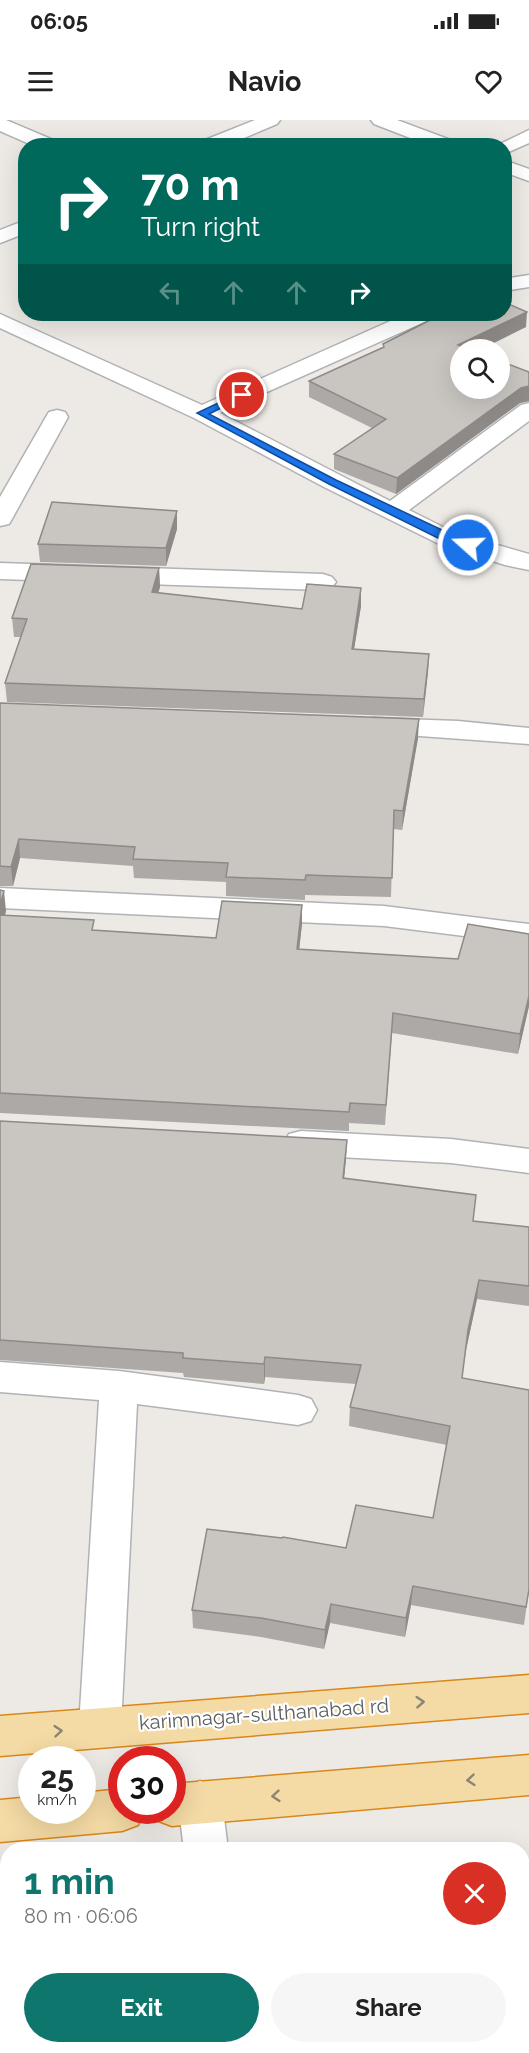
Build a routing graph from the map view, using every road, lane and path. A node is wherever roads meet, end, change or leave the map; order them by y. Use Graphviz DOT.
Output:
graph roads {
  1 [pos="25,120"];
  2 [pos="271,120"];
  3 [pos="380,120"];
  4 [pos="2,126"];
  5 [pos="529,136"];
  6 [pos="31,138"];
  7 [pos="227,138"];
  8 [pos="428,138"];
  9 [pos="512,144"];
  10 [pos="512,169"];
  11 [pos="529,176"];
  12 [pos="18,229"];
  13 [pos="0,237"];
  14 [pos="529,281"];
  15 [pos="512,284"];
  16 [pos="0,320"];
  17 [pos="407,321"];
  18 [pos="529,410"];
  19 [pos="202,413"];
  20 [pos="57,417"];
  21 [pos="392,511"];
  22 [pos="0,519"];
  23 [pos="529,562"];
  24 [pos="0,571"];
  25 [pos="323,582"];
  26 [pos="352,725"];
  27 [pos="529,736"];
  28 [pos="0,898"];
  29 [pos="529,934"];
  30 [pos="273,1141"];
  31 [pos="529,1161"];
  32 [pos="0,1377"];
  33 [pos="119,1386"];
  34 [pos="298,1410"];
  35 [pos="529,1694"];
  36 [pos="100,1727"];
  37 [pos="0,1736"];
  38 [pos="529,1775"];
  39 [pos="186,1804"];
  40 [pos="108,1811"];
  41 [pos="0,1821"];
  42 [pos="203,1842"];
  1 -- 4 [label="street"];
  2 -- 7 [label="street"];
  3 -- 8 [label="street"];
  4 -- 6 [label="street"];
  5 -- 9 [label="street"];
  10 -- 11 [label="street"];
  12 -- 13 [label="street"];
  14 -- 15 [label="street"];
  16 -- 19 [label="street"];
  17 -- 19 [label="street"];
  18 -- 21 [label="street"];
  19 -- 21 [label="street"];
  20 -- 22 [label="street"];
  21 -- 23 [label="street"];
  24 -- 25 [label="street"];
  26 -- 27 [label="street"];
  28 -- 29 [label="street"];
  30 -- 31 [label="street"];
  32 -- 33 [label="street"];
  33 -- 34 [label="street"];
  33 -- 36 [label="street"];
  36 -- 35 [label="highway, karimnagar-sulthanabad rd, one-way"];
  37 -- 36 [label="highway, karimnagar-sulthanabad rd, one-way"];
  38 -- 39 [label="highway, one-way"];
  39 -- 42 [label="street"];
  40 -- 41 [label="highway"];
}
